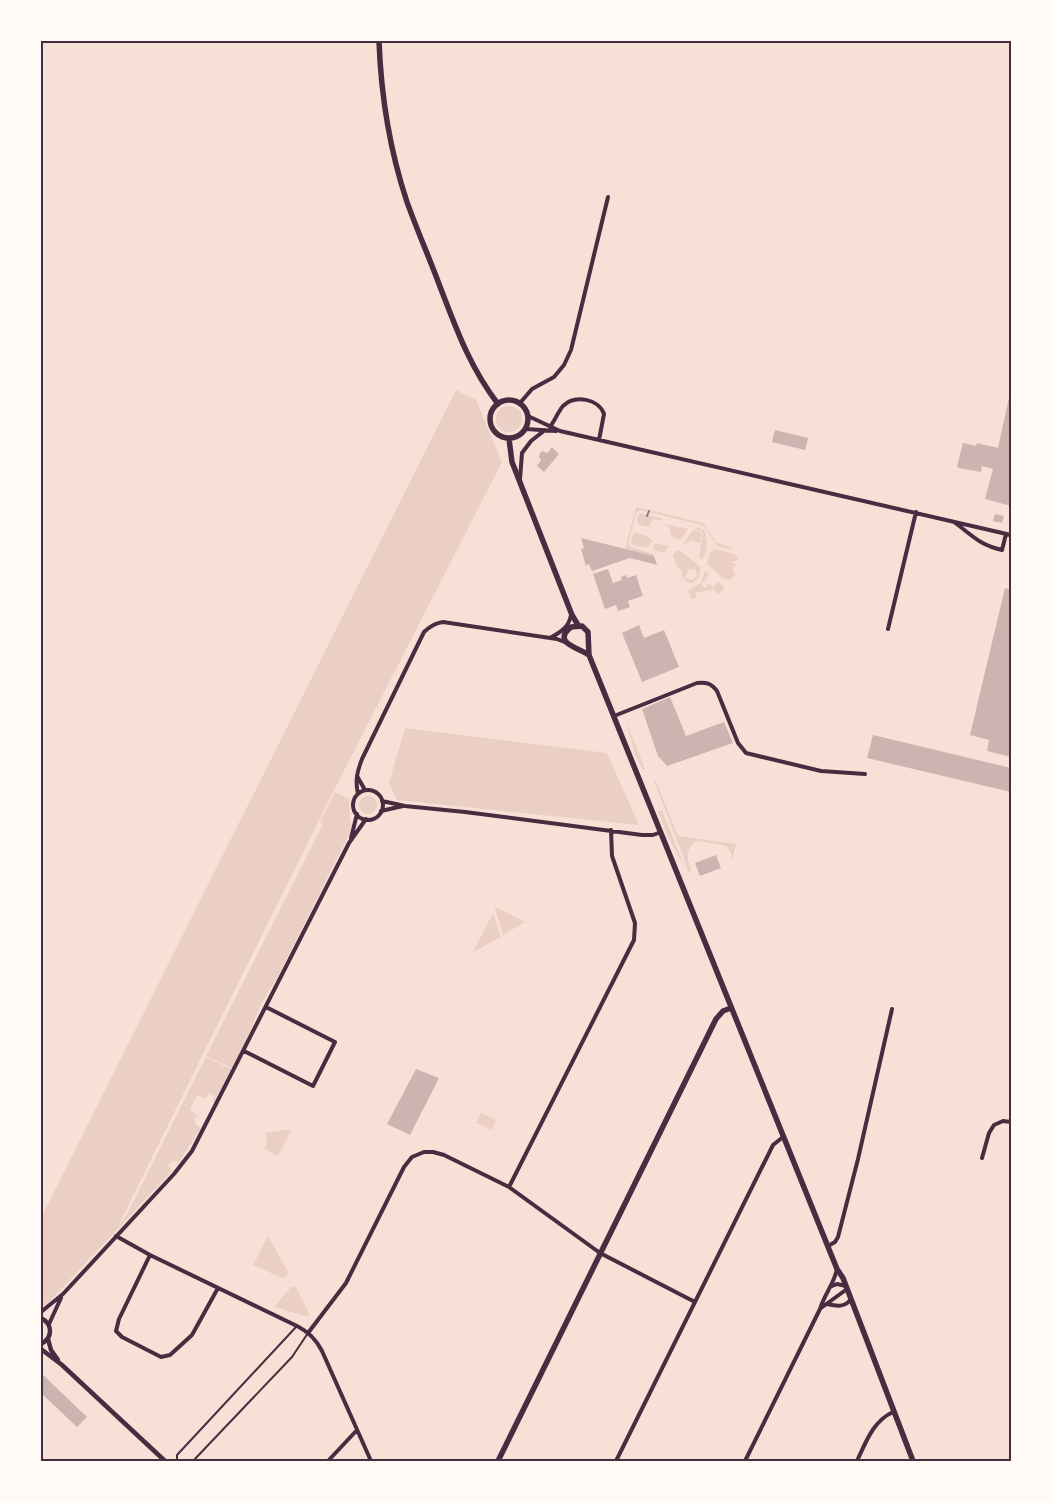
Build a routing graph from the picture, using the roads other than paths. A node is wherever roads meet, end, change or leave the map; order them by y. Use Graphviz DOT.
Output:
graph roads {
  1 [pos="379,41"];
  2 [pos="608,197"];
  3 [pos="520,403"];
  4 [pos="498,404"];
  5 [pos="528,416"];
  6 [pos="526,429"];
  7 [pos="551,429"];
  8 [pos="545,430"];
  9 [pos="509,438"];
  10 [pos="598,440"];
  11 [pos="519,481"];
  12 [pos="916,512"];
  13 [pos="952,520"];
  14 [pos="1008,534"];
  15 [pos="572,614"];
  16 [pos="578,625"];
  17 [pos="571,627"];
  18 [pos="888,630"];
  19 [pos="565,636"];
  20 [pos="550,638"];
  21 [pos="557,639"];
  22 [pos="567,643"];
  23 [pos="587,643"];
  24 [pos="579,648"];
  25 [pos="589,656"];
  26 [pos="614,716"];
  27 [pos="357,774"];
  28 [pos="865,774"];
  29 [pos="365,790"];
  30 [pos="358,794"];
  31 [pos="382,801"];
  32 [pos="405,806"];
  33 [pos="381,811"];
  34 [pos="357,814"];
  35 [pos="366,819"];
  36 [pos="611,830"];
  37 [pos="661,832"];
  38 [pos="349,843"];
  39 [pos="266,1007"];
  40 [pos="731,1008"];
  41 [pos="892,1009"];
  42 [pos="244,1051"];
  43 [pos="1011,1122"];
  44 [pos="783,1137"];
  45 [pos="982,1158"];
  46 [pos="509,1187"];
  47 [pos="116,1236"];
  48 [pos="828,1246"];
  49 [pos="600,1253"];
  50 [pos="150,1255"];
  51 [pos="836,1269"];
  52 [pos="846,1287"];
  53 [pos="218,1288"];
  54 [pos="829,1288"];
  55 [pos="63,1294"];
  56 [pos="851,1299"];
  57 [pos="695,1302"];
  58 [pos="827,1304"];
  59 [pos="820,1309"];
  60 [pos="41,1312"];
  61 [pos="41,1318"];
  62 [pos="49,1324"];
  63 [pos="297,1326"];
  64 [pos="308,1333"];
  65 [pos="48,1339"];
  66 [pos="41,1344"];
  67 [pos="41,1349"];
  68 [pos="62,1365"];
  69 [pos="893,1412"];
  70 [pos="358,1430"];
  71 [pos="165,1461"];
  72 [pos="177,1461"];
  73 [pos="193,1461"];
  74 [pos="328,1461"];
  75 [pos="371,1461"];
  76 [pos="498,1461"];
  77 [pos="616,1461"];
  78 [pos="745,1461"];
  79 [pos="857,1461"];
  80 [pos="913,1461"];
  1 -- 4 [label="main road"];
  2 -- 3 [label="street"];
  3 -- 4 [label="main road"];
  3 -- 5 [label="main road"];
  4 -- 9 [label="main road"];
  5 -- 6 [label="main road"];
  5 -- 7 [label="street"];
  6 -- 8 [label="street"];
  6 -- 9 [label="main road"];
  7 -- 8 [label="street"];
  7 -- 10 [label="street"];
  7 -- 10 [label="street"];
  8 -- 11 [label="street"];
  9 -- 11 [label="main road"];
  10 -- 12 [label="street"];
  11 -- 15 [label="main road"];
  12 -- 13 [label="street"];
  12 -- 18 [label="street"];
  13 -- 14 [label="street"];
  13 -- 14 [label="street"];
  15 -- 16 [label="main road"];
  15 -- 17 [label="main road"];
  15 -- 20 [label="street"];
  16 -- 17 [label="main road"];
  16 -- 23 [label="main road"];
  17 -- 19 [label="main road"];
  19 -- 21 [label="street"];
  19 -- 22 [label="main road"];
  20 -- 21 [label="street"];
  20 -- 27 [label="street"];
  21 -- 22 [label="street"];
  22 -- 24 [label="main road"];
  23 -- 24 [label="main road"];
  23 -- 25 [label="main road"];
  24 -- 25 [label="main road"];
  25 -- 26 [label="main road"];
  26 -- 28 [label="street"];
  26 -- 37 [label="main road"];
  27 -- 29 [label="street"];
  27 -- 30 [label="street"];
  29 -- 30 [label="street"];
  29 -- 31 [label="street"];
  30 -- 34 [label="street"];
  31 -- 32 [label="street"];
  31 -- 33 [label="street"];
  32 -- 33 [label="street"];
  32 -- 36 [label="street"];
  33 -- 35 [label="street"];
  34 -- 35 [label="street"];
  34 -- 38 [label="street"];
  35 -- 38 [label="street"];
  36 -- 37 [label="street"];
  36 -- 46 [label="street"];
  37 -- 40 [label="main road"];
  38 -- 39 [label="street"];
  39 -- 42 [label="street"];
  39 -- 42 [label="street"];
  40 -- 44 [label="main road"];
  40 -- 49 [label="main road"];
  41 -- 48 [label="street"];
  42 -- 47 [label="street"];
  43 -- 45 [label="street"];
  44 -- 48 [label="main road"];
  44 -- 57 [label="street"];
  46 -- 49 [label="street"];
  46 -- 64 [label="street"];
  47 -- 50 [label="street"];
  47 -- 55 [label="street"];
  48 -- 51 [label="main road"];
  49 -- 57 [label="street"];
  49 -- 76 [label="main road"];
  50 -- 53 [label="street"];
  50 -- 53 [label="street"];
  51 -- 52 [label="main road"];
  51 -- 54 [label="street"];
  52 -- 54 [label="street"];
  52 -- 56 [label="main road"];
  52 -- 58 [label="street"];
  53 -- 63 [label="street"];
  54 -- 59 [label="street"];
  55 -- 60 [label="street"];
  55 -- 62 [label="street"];
  56 -- 58 [label="street"];
  56 -- 69 [label="main road"];
  57 -- 77 [label="street"];
  58 -- 59 [label="street"];
  59 -- 78 [label="street"];
  61 -- 62 [label="street"];
  62 -- 65 [label="street"];
  63 -- 64 [label="street"];
  63 -- 72 [label="lane"];
  64 -- 70 [label="street"];
  64 -- 73 [label="lane"];
  65 -- 66 [label="street"];
  65 -- 68 [label="street"];
  67 -- 68 [label="street"];
  68 -- 71 [label="street"];
  69 -- 79 [label="street"];
  69 -- 80 [label="main road"];
  70 -- 74 [label="street"];
  70 -- 75 [label="street"];
}
